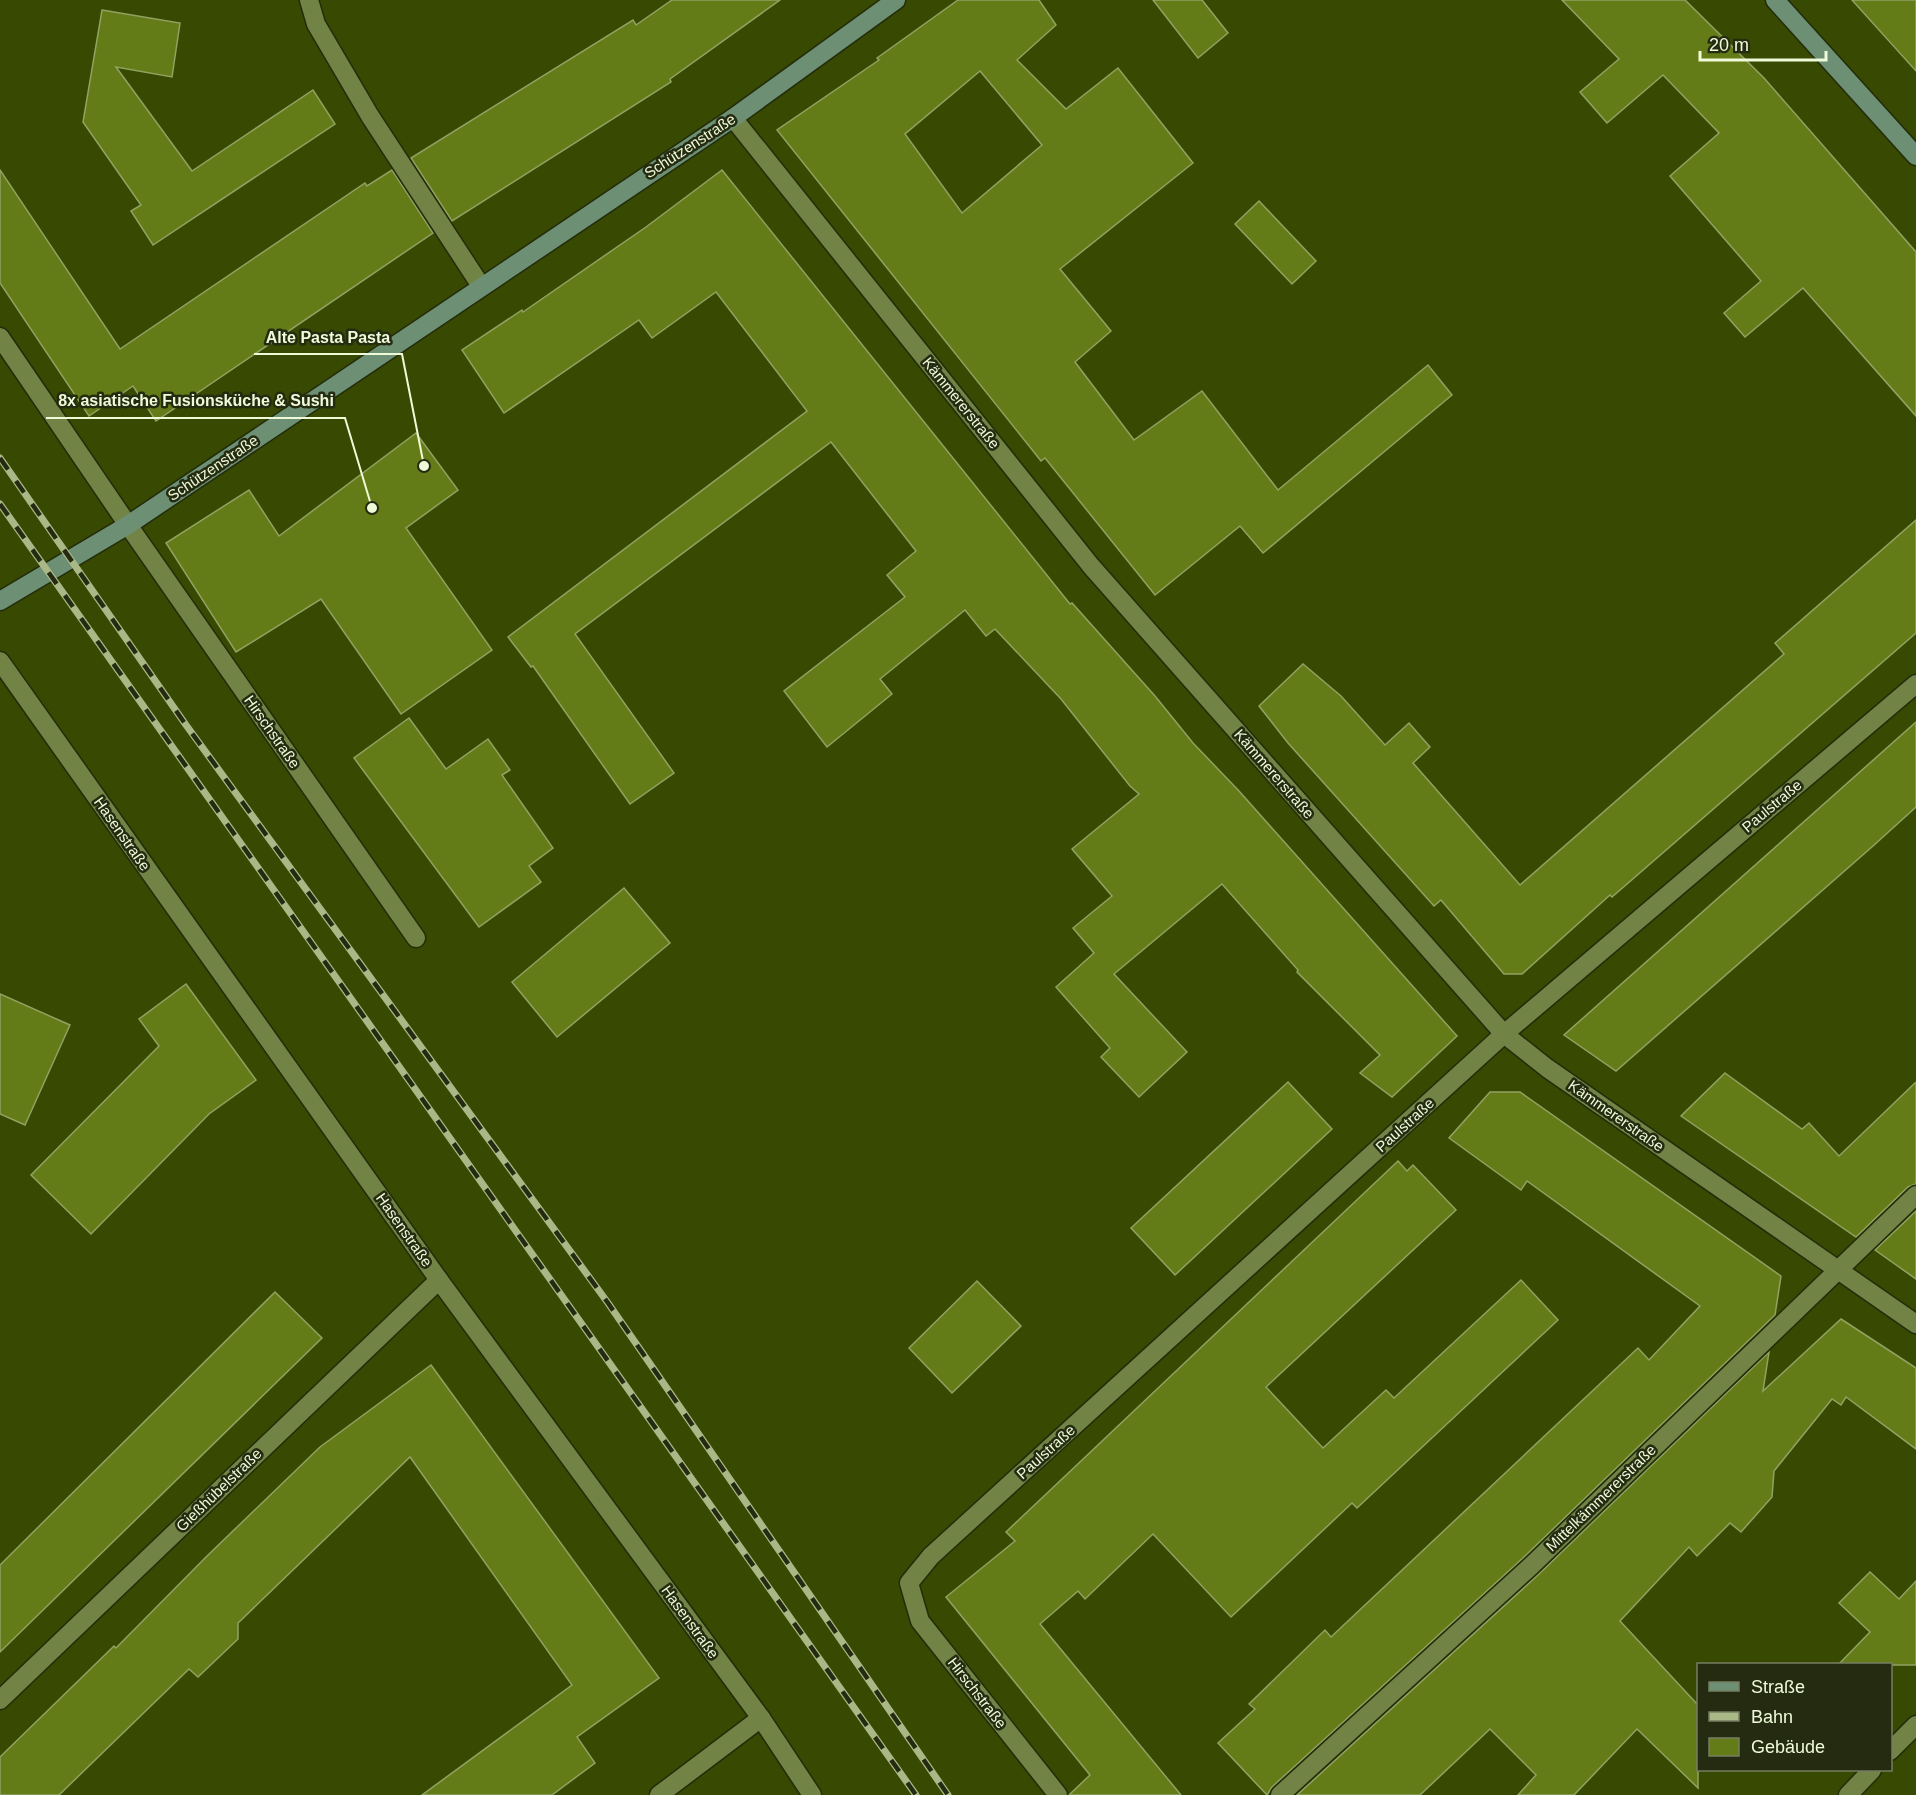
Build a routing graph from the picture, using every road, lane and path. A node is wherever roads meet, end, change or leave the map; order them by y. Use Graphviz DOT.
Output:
graph roads {
  1 [pos="309,0"];
  2 [pos="896,0"];
  3 [pos="1775,0"];
  4 [pos="734,118"];
  5 [pos="1916,156"];
  6 [pos="481,286"];
  7 [pos="0,336"];
  8 [pos="128,525"];
  9 [pos="0,601"];
  10 [pos="0,661"];
  11 [pos="1916,684"];
  12 [pos="416,938"];
  13 [pos="1504,1034"];
  14 [pos="1916,1194"];
  15 [pos="1837,1270"];
  16 [pos="439,1280"];
  17 [pos="1916,1324"];
  18 [pos="909,1583"];
  19 [pos="0,1700"];
  20 [pos="761,1718"];
  21 [pos="1916,1725"];
  22 [pos="1892,1749"];
  23 [pos="1871,1771"];
  24 [pos="659,1795"];
  25 [pos="812,1795"];
  26 [pos="1058,1795"];
  27 [pos="1280,1795"];
  28 [pos="1848,1795"];
  1 -- 6 [label="street"];
  2 -- 4 [label="main road, Schützenstraße"];
  3 -- 5 [label="main road"];
  4 -- 6 [label="main road, Schützenstraße"];
  4 -- 13 [label="street, Kämmererstraße"];
  6 -- 8 [label="main road, Schützenstraße"];
  7 -- 8 [label="street, Hirschstraße"];
  8 -- 9 [label="main road, Schützenstraße"];
  8 -- 12 [label="street, Hirschstraße"];
  10 -- 16 [label="street, Hasenstraße"];
  11 -- 13 [label="street, Paulstraße"];
  13 -- 15 [label="street, Kämmererstraße"];
  13 -- 18 [label="street, Paulstraße"];
  14 -- 15 [label="street, Mittelkämmererstraße"];
  15 -- 17 [label="street, Kämmererstraße"];
  15 -- 27 [label="street, Mittelkämmererstraße"];
  16 -- 19 [label="street, Gießhübelstraße"];
  16 -- 20 [label="street, Hasenstraße"];
  18 -- 26 [label="street, Hirschstraße"];
  20 -- 24 [label="street"];
  20 -- 25 [label="street, Hasenstraße"];
  21 -- 22 [label="street"];
  23 -- 28 [label="street"];
}
